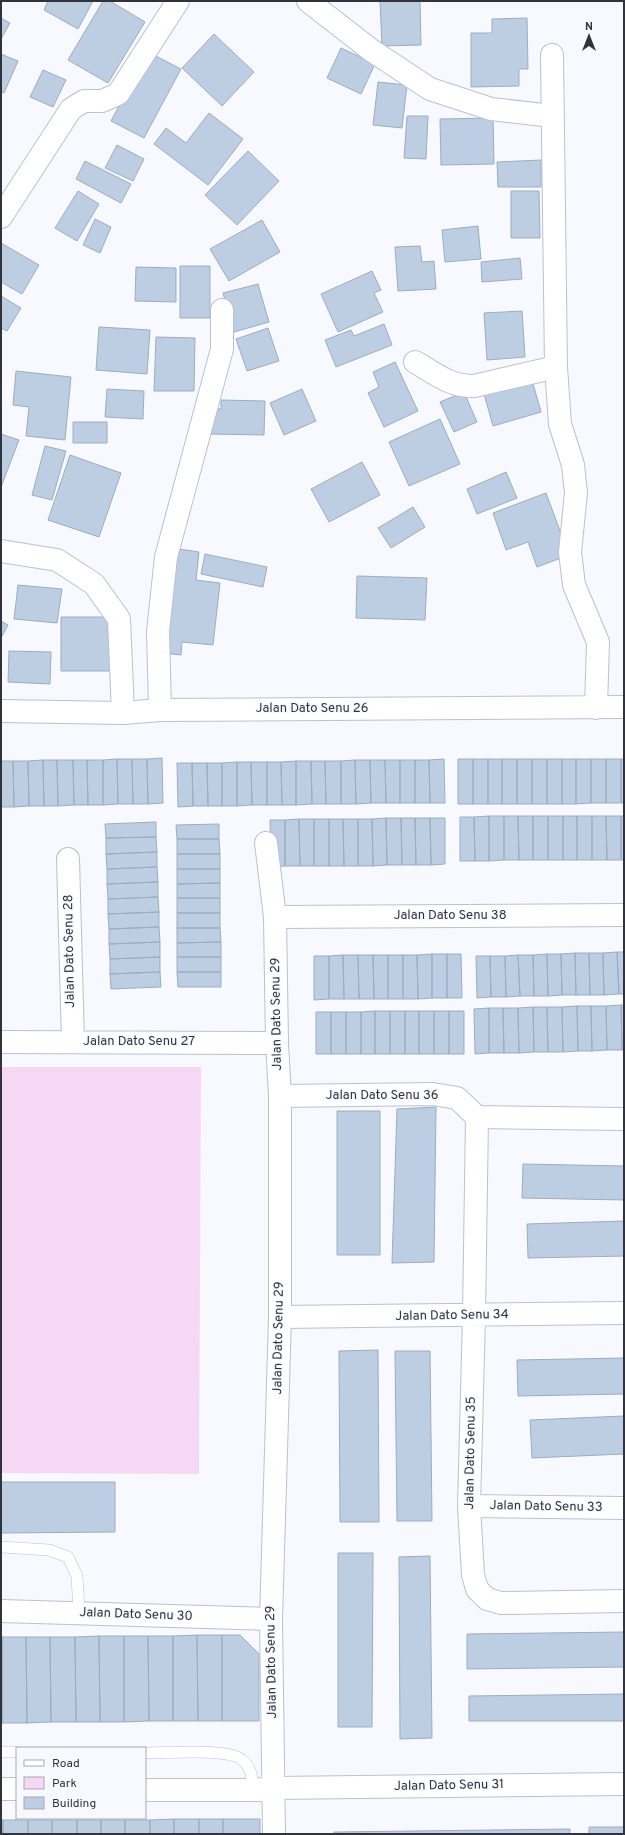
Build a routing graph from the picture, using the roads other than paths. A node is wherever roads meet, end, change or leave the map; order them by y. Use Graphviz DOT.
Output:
graph roads {
  1 [pos="178,1"];
  2 [pos="308,1"];
  3 [pos="552,55"];
  4 [pos="552,116"];
  5 [pos="1,217"];
  6 [pos="222,310"];
  7 [pos="415,362"];
  8 [pos="556,367"];
  9 [pos="1,551"];
  10 [pos="624,707"];
  11 [pos="596,708"];
  12 [pos="160,710"];
  13 [pos="1,711"];
  14 [pos="123,712"];
  15 [pos="266,843"];
  16 [pos="68,859"];
  17 [pos="624,915"];
  18 [pos="275,917"];
  19 [pos="1,1042"];
  20 [pos="73,1042"];
  21 [pos="277,1043"];
  22 [pos="280,1096"];
  23 [pos="477,1117"];
  24 [pos="624,1119"];
  25 [pos="624,1313"];
  26 [pos="474,1316"];
  27 [pos="280,1317"];
  28 [pos="468,1506"];
  29 [pos="624,1508"];
  30 [pos="1,1547"];
  31 [pos="624,1601"];
  32 [pos="1,1611"];
  33 [pos="79,1613"];
  34 [pos="271,1619"];
  35 [pos="1,1752"];
  36 [pos="16,1752"];
  37 [pos="146,1753"];
  38 [pos="624,1784"];
  39 [pos="1,1789"];
  40 [pos="16,1789"];
  41 [pos="264,1789"];
  42 [pos="146,1790"];
  43 [pos="274,1834"];
  1 -- 5 [label="street"];
  2 -- 4 [label="street"];
  3 -- 4 [label="street"];
  4 -- 8 [label="street"];
  6 -- 12 [label="street"];
  7 -- 8 [label="street"];
  8 -- 11 [label="street"];
  9 -- 14 [label="street"];
  10 -- 11 [label="street, Jalan Dato Senu 26"];
  11 -- 12 [label="street, Jalan Dato Senu 26"];
  12 -- 14 [label="street, Jalan Dato Senu 26"];
  13 -- 14 [label="street, Jalan Dato Senu 26"];
  15 -- 18 [label="street, Jalan Dato Senu 29"];
  16 -- 20 [label="street, Jalan Dato Senu 28"];
  17 -- 18 [label="street, Jalan Dato Senu 38"];
  18 -- 21 [label="street, Jalan Dato Senu 29"];
  19 -- 20 [label="street, Jalan Dato Senu 27"];
  20 -- 21 [label="street, Jalan Dato Senu 27"];
  21 -- 22 [label="street, Jalan Dato Senu 29"];
  22 -- 23 [label="street, Jalan Dato Senu 36"];
  22 -- 27 [label="street, Jalan Dato Senu 29"];
  23 -- 24 [label="street"];
  23 -- 26 [label="street"];
  25 -- 26 [label="street, Jalan Dato Senu 34"];
  26 -- 27 [label="street, Jalan Dato Senu 34"];
  26 -- 28 [label="street, Jalan Dato Senu 35"];
  27 -- 34 [label="street, Jalan Dato Senu 29"];
  28 -- 29 [label="street, Jalan Dato Senu 33"];
  28 -- 31 [label="street, Jalan Dato Senu 35"];
  30 -- 33 [label="lane"];
  32 -- 33 [label="street, Jalan Dato Senu 30"];
  33 -- 34 [label="street, Jalan Dato Senu 30"];
  34 -- 41 [label="street, Jalan Dato Senu 29"];
  35 -- 36 [label="lane"];
  37 -- 41 [label="lane"];
  38 -- 41 [label="street, Jalan Dato Senu 31"];
  39 -- 40 [label="street"];
  41 -- 42 [label="street, Jalan Dato Senu 31"];
  41 -- 43 [label="street, Jalan Dato Senu 29"];
}
